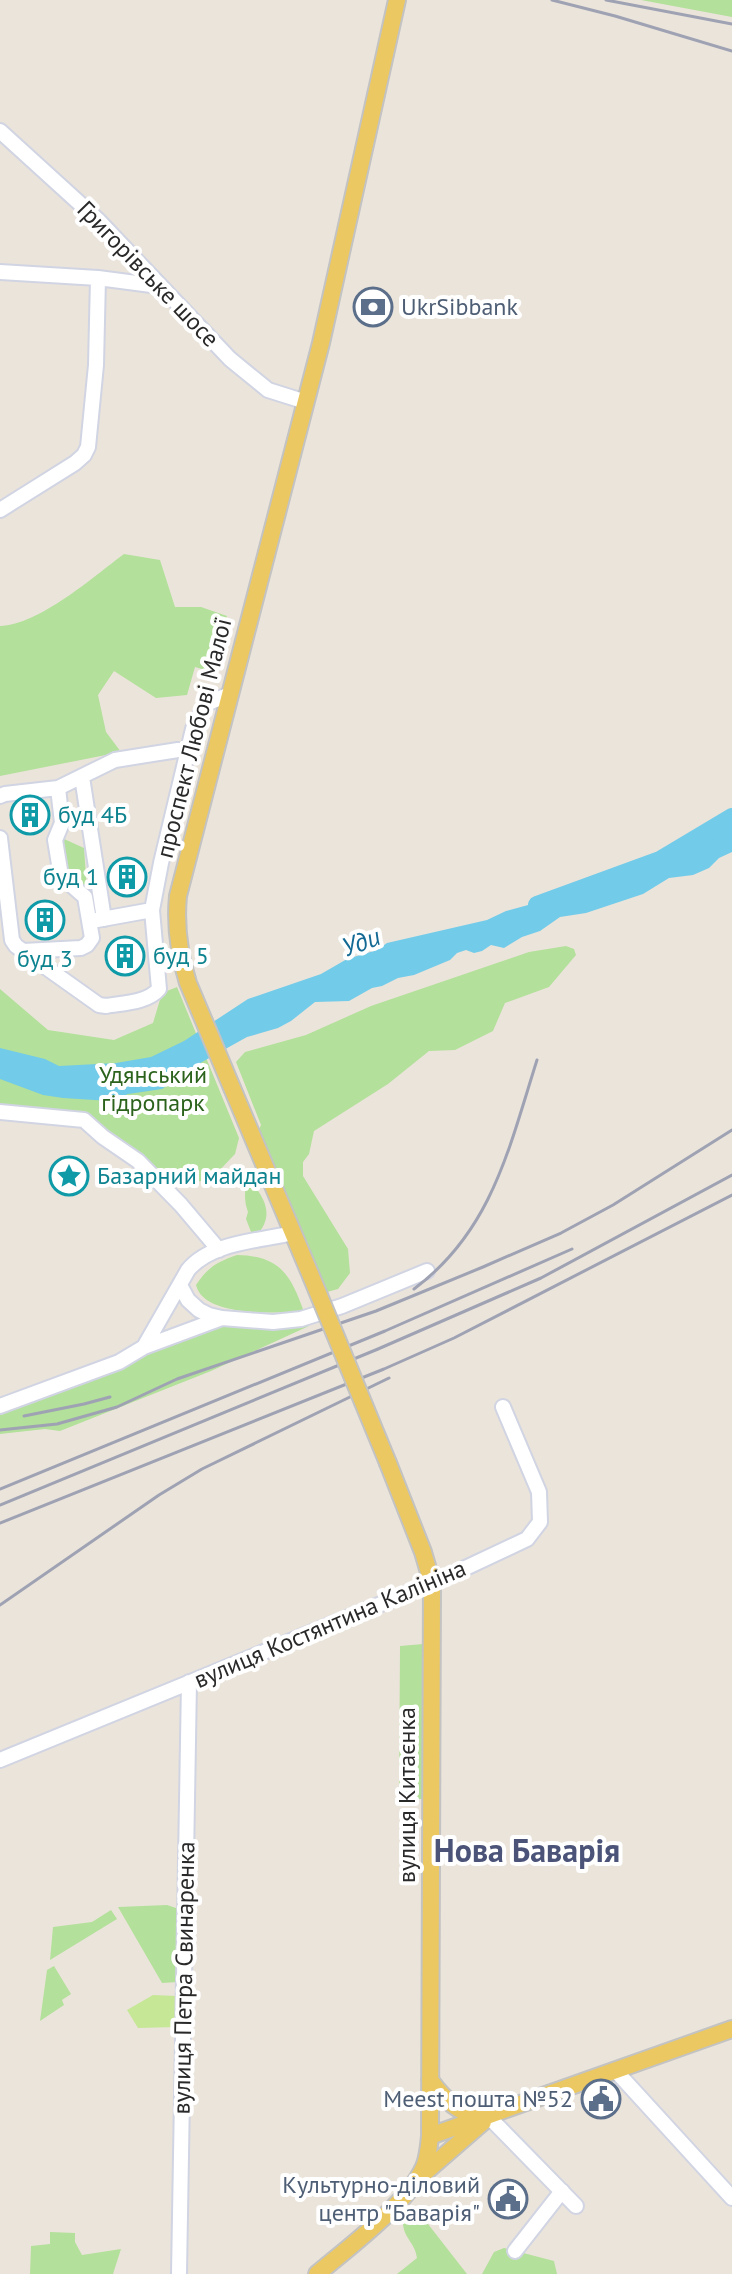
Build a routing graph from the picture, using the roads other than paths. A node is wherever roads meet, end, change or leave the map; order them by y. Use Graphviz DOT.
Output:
graph roads {
  1 [pos="396,6"];
  2 [pos="0,131"];
  3 [pos="0,272"];
  4 [pos="98,278"];
  5 [pos="159,286"];
  6 [pos="306,402"];
  7 [pos="0,510"];
  8 [pos="230,694"];
  9 [pos="206,704"];
  10 [pos="178,750"];
  11 [pos="82,777"];
  12 [pos="58,788"];
  13 [pos="0,796"];
  14 [pos="175,809"];
  15 [pos="0,838"];
  16 [pos="152,910"];
  17 [pos="96,920"];
  18 [pos="23,951"];
  19 [pos="0,1112"];
  20 [pos="293,1233"];
  21 [pos="219,1250"];
  22 [pos="427,1271"];
  23 [pos="180,1285"];
  24 [pos="222,1318"];
  25 [pos="144,1347"];
  26 [pos="0,1406"];
  27 [pos="503,1407"];
  28 [pos="388,1463"];
  29 [pos="432,1583"];
  30 [pos="189,1682"];
  31 [pos="0,1760"];
  32 [pos="732,2029"];
  33 [pos="615,2070"];
  34 [pos="430,2080"];
  35 [pos="489,2117"];
  36 [pos="430,2136"];
  37 [pos="418,2179"];
  38 [pos="562,2191"];
  39 [pos="732,2198"];
  40 [pos="576,2206"];
  41 [pos="515,2251"];
  42 [pos="179,2274"];
  43 [pos="317,2274"];
  1 -- 6 [label="main road, проспект Любові Малої"];
  2 -- 5 [label="street, Григорівське шосе"];
  3 -- 4 [label="street"];
  4 -- 5 [label="street"];
  4 -- 7 [label="street"];
  5 -- 6 [label="street, Григорівське шосе"];
  6 -- 8 [label="main road, проспект Любові Малої"];
  8 -- 9 [label="street"];
  8 -- 20 [label="main road, проспект Любові Малої"];
  9 -- 10 [label="street"];
  9 -- 14 [label="street"];
  10 -- 11 [label="street"];
  10 -- 14 [label="street"];
  11 -- 12 [label="street"];
  11 -- 17 [label="street"];
  12 -- 13 [label="street"];
  12 -- 17 [label="street"];
  14 -- 16 [label="street"];
  15 -- 18 [label="street"];
  16 -- 17 [label="street"];
  16 -- 18 [label="street"];
  17 -- 18 [label="street"];
  19 -- 21 [label="street"];
  20 -- 21 [label="street"];
  20 -- 28 [label="main road, проспект Любові Малої, bridge"];
  21 -- 23 [label="street"];
  22 -- 24 [label="street"];
  23 -- 24 [label="street"];
  23 -- 25 [label="street"];
  24 -- 25 [label="street"];
  25 -- 26 [label="street"];
  27 -- 29 [label="street, вулиця Костянтина Калініна"];
  28 -- 29 [label="main road, вулиця Китаєнка"];
  29 -- 30 [label="street, вулиця Костянтина Калініна"];
  29 -- 34 [label="main road, вулиця Китаєнка"];
  30 -- 31 [label="street, вулиця Костянтина Калініна"];
  30 -- 42 [label="street, вулиця Петра Свинаренка"];
  32 -- 33 [label="main road"];
  33 -- 35 [label="main road"];
  33 -- 39 [label="street"];
  34 -- 35 [label="main road"];
  34 -- 36 [label="main road, вулиця Китаєнка"];
  35 -- 36 [label="main road"];
  35 -- 37 [label="main road"];
  35 -- 38 [label="street"];
  36 -- 37 [label="main road, вулиця Китаєнка"];
  37 -- 43 [label="main road"];
  38 -- 40 [label="street"];
  38 -- 41 [label="street"];
}
